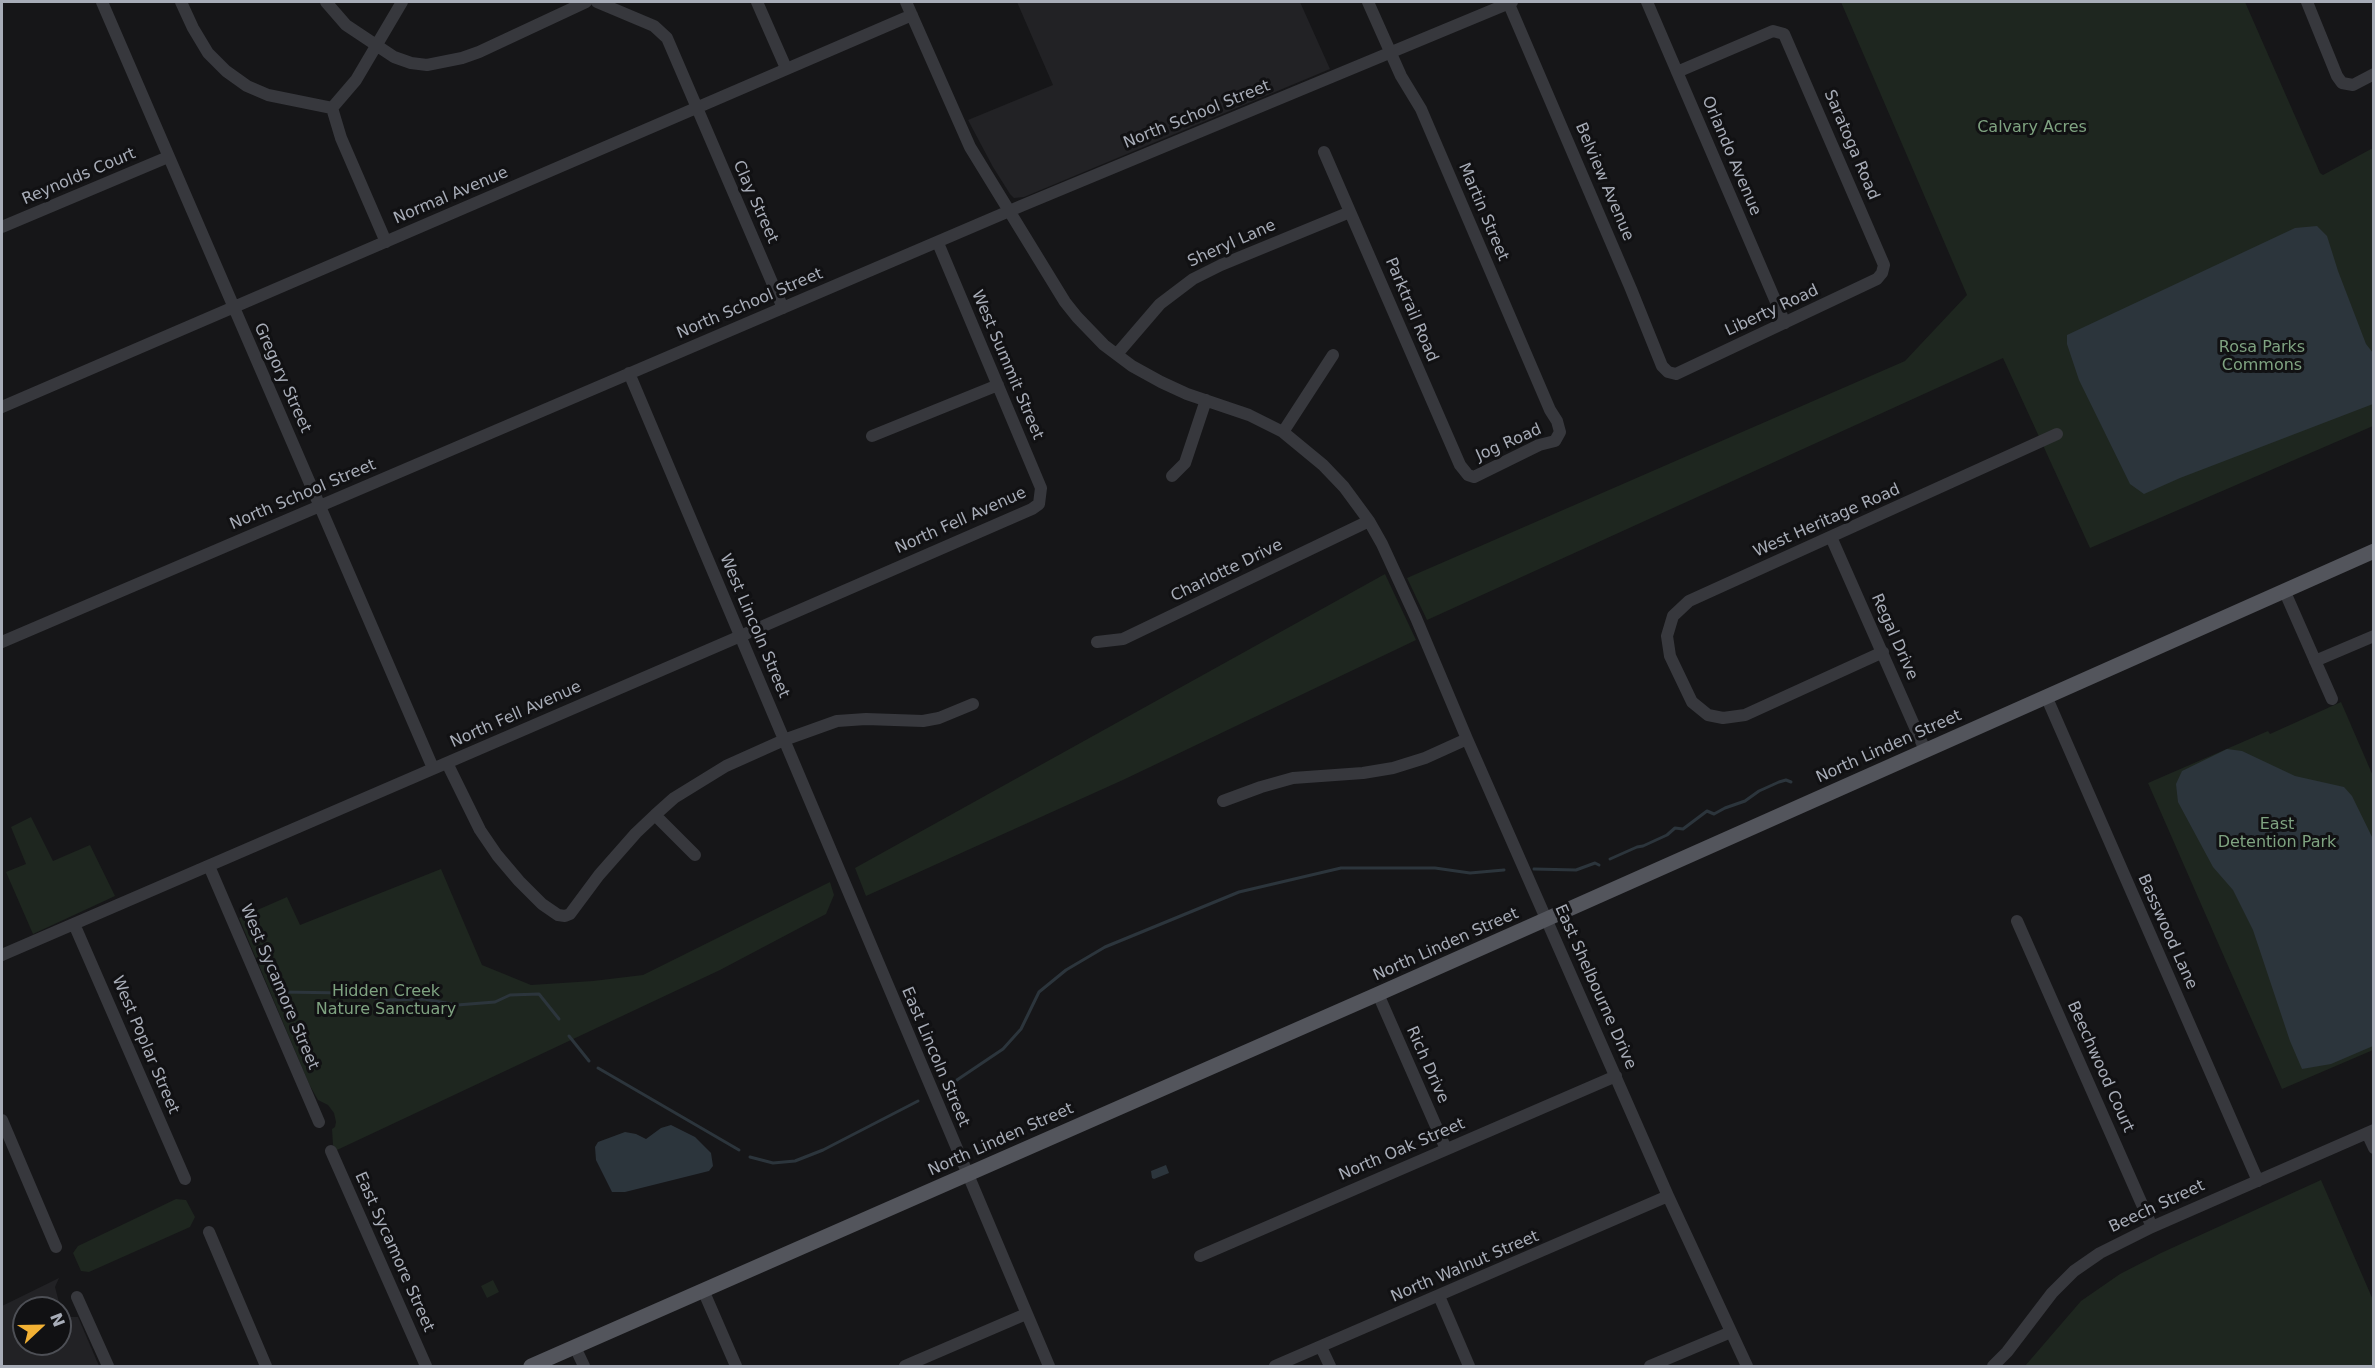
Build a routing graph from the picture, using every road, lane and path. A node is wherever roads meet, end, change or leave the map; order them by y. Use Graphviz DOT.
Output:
graph roads {
  1 [pos="102,2"];
  2 [pos="181,2"];
  3 [pos="326,2"];
  4 [pos="402,2"];
  5 [pos="586,2"];
  6 [pos="597,2"];
  7 [pos="757,2"];
  8 [pos="906,2"];
  9 [pos="1368,2"];
  10 [pos="1510,2"];
  11 [pos="1647,2"];
  12 [pos="2307,2"];
  13 [pos="912,15"];
  14 [pos="376,45"];
  15 [pos="1391,53"];
  16 [pos="786,68"];
  17 [pos="1677,72"];
  18 [pos="2373,74"];
  19 [pos="332,108"];
  20 [pos="697,109"];
  21 [pos="1324,152"];
  22 [pos="168,157"];
  23 [pos="1010,211"];
  24 [pos="1350,212"];
  25 [pos="2,227"];
  26 [pos="386,242"];
  27 [pos="938,243"];
  28 [pos="1882,273"];
  29 [pos="233,307"];
  30 [pos="783,308"];
  31 [pos="1785,323"];
  32 [pos="1117,354"];
  33 [pos="1333,355"];
  34 [pos="629,373"];
  35 [pos="1672,373"];
  36 [pos="998,385"];
  37 [pos="1206,400"];
  38 [pos="2,406"];
  39 [pos="1283,432"];
  40 [pos="2057,434"];
  41 [pos="872,436"];
  42 [pos="1557,437"];
  43 [pos="1172,476"];
  44 [pos="1474,477"];
  45 [pos="1041,500"];
  46 [pos="320,506"];
  47 [pos="1369,521"];
  48 [pos="1832,537"];
  49 [pos="2373,551"];
  50 [pos="2284,590"];
  51 [pos="740,636"];
  52 [pos="2373,636"];
  53 [pos="2,642"];
  54 [pos="1097,642"];
  55 [pos="1883,652"];
  56 [pos="2315,661"];
  57 [pos="2046,696"];
  58 [pos="2332,699"];
  59 [pos="973,704"];
  60 [pos="1467,739"];
  61 [pos="784,740"];
  62 [pos="1925,750"];
  63 [pos="447,763"];
  64 [pos="433,768"];
  65 [pos="1223,801"];
  66 [pos="655,815"];
  67 [pos="695,855"];
  68 [pos="209,866"];
  69 [pos="848,892"];
  70 [pos="1547,920"];
  71 [pos="2017,921"];
  72 [pos="74,924"];
  73 [pos="2,954"];
  74 [pos="1378,994"];
  75 [pos="1616,1076"];
  76 [pos="2,1120"];
  77 [pos="319,1122"];
  78 [pos="2370,1132"];
  79 [pos="1446,1149"];
  80 [pos="2373,1149"];
  81 [pos="331,1151"];
  82 [pos="966,1174"];
  83 [pos="185,1179"];
  84 [pos="2258,1181"];
  85 [pos="1668,1197"];
  86 [pos="2152,1227"];
  87 [pos="209,1232"];
  88 [pos="56,1247"];
  89 [pos="1200,1256"];
  90 [pos="703,1290"];
  91 [pos="1439,1296"];
  92 [pos="77,1297"];
  93 [pos="1026,1314"];
  94 [pos="1731,1332"];
  95 [pos="575,1347"];
  96 [pos="1321,1347"];
  97 [pos="108,1366"];
  98 [pos="266,1366"];
  99 [pos="426,1366"];
  100 [pos="531,1366"];
  101 [pos="584,1366"];
  102 [pos="736,1366"];
  103 [pos="905,1366"];
  104 [pos="1049,1366"];
  105 [pos="1275,1366"];
  106 [pos="1330,1366"];
  107 [pos="1469,1366"];
  108 [pos="1650,1366"];
  109 [pos="1747,1366"];
  110 [pos="1993,1366"];
  1 -- 22 [label="street, Gregory Street"];
  2 -- 19 [label="street"];
  3 -- 14 [label="street"];
  4 -- 14 [label="street"];
  5 -- 14 [label="street"];
  6 -- 20 [label="street, Clay Street"];
  7 -- 16 [label="street"];
  8 -- 13 [label="street"];
  9 -- 15 [label="street, Martin Street"];
  10 -- 15 [label="street, North School Street"];
  10 -- 35 [label="street, Belview Avenue"];
  11 -- 17 [label="street, Orlando Avenue"];
  12 -- 18 [label="street"];
  13 -- 16 [label="street, Normal Avenue"];
  13 -- 23 [label="street"];
  14 -- 19 [label="street"];
  15 -- 23 [label="street, North School Street"];
  15 -- 42 [label="street, Martin Street"];
  16 -- 20 [label="street, Normal Avenue"];
  17 -- 28 [label="street, Saratoga Road"];
  17 -- 31 [label="street, Orlando Avenue"];
  19 -- 26 [label="street"];
  20 -- 26 [label="street, Normal Avenue"];
  20 -- 30 [label="street, Clay Street"];
  21 -- 24 [label="street, Parktrail Road"];
  22 -- 25 [label="street, Reynolds Court"];
  22 -- 29 [label="street, Gregory Street"];
  23 -- 27 [label="street, North School Street"];
  23 -- 32 [label="street, East Shelbourne Drive"];
  24 -- 32 [label="street, Sheryl Lane"];
  24 -- 44 [label="street, Parktrail Road"];
  26 -- 29 [label="street, Normal Avenue"];
  27 -- 30 [label="street, North School Street"];
  27 -- 36 [label="street, West Summit Street"];
  28 -- 31 [label="street, Liberty Road"];
  29 -- 38 [label="street, Normal Avenue"];
  29 -- 46 [label="street, Gregory Street"];
  30 -- 34 [label="street, North School Street"];
  31 -- 35 [label="street, Liberty Road"];
  32 -- 37 [label="street, East Shelbourne Drive"];
  33 -- 39 [label="street"];
  34 -- 46 [label="street, North School Street"];
  34 -- 51 [label="street, West Lincoln Street"];
  36 -- 41 [label="street"];
  36 -- 45 [label="street, West Summit Street"];
  37 -- 39 [label="street, East Shelbourne Drive"];
  37 -- 43 [label="street"];
  39 -- 47 [label="street, East Shelbourne Drive"];
  40 -- 48 [label="street, West Heritage Road"];
  42 -- 44 [label="street, Jog Road"];
  45 -- 51 [label="street, North Fell Avenue"];
  46 -- 53 [label="street, North School Street"];
  46 -- 64 [label="street, Gregory Street"];
  47 -- 54 [label="street, Charlotte Drive"];
  47 -- 60 [label="street, East Shelbourne Drive"];
  48 -- 55 [label="street, Regal Drive"];
  48 -- 55 [label="street, West Heritage Road"];
  49 -- 50 [label="main road, North Linden Street"];
  50 -- 56 [label="street"];
  50 -- 57 [label="main road, North Linden Street"];
  51 -- 61 [label="street, West Lincoln Street"];
  51 -- 63 [label="street, North Fell Avenue"];
  52 -- 56 [label="street"];
  55 -- 62 [label="street, Regal Drive"];
  56 -- 58 [label="street"];
  57 -- 62 [label="main road, North Linden Street"];
  57 -- 84 [label="street, Basswood Lane"];
  59 -- 61 [label="street"];
  60 -- 65 [label="street"];
  60 -- 70 [label="street, East Shelbourne Drive"];
  61 -- 66 [label="street"];
  61 -- 69 [label="street, West Lincoln Street"];
  62 -- 70 [label="main road, North Linden Street"];
  63 -- 64 [label="street, North Fell Avenue"];
  63 -- 66 [label="street"];
  64 -- 68 [label="street, North Fell Avenue"];
  66 -- 67 [label="street"];
  68 -- 72 [label="street, North Fell Avenue"];
  68 -- 77 [label="street, West Sycamore Street"];
  69 -- 82 [label="street, East Lincoln Street"];
  70 -- 74 [label="main road, North Linden Street"];
  70 -- 75 [label="street, East Shelbourne Drive"];
  71 -- 86 [label="street, Beechwood Court"];
  72 -- 73 [label="street, North Fell Avenue"];
  72 -- 83 [label="street, West Poplar Street"];
  74 -- 79 [label="street, Rich Drive"];
  74 -- 82 [label="main road, North Linden Street"];
  75 -- 79 [label="street, North Oak Street"];
  75 -- 85 [label="street, East Shelbourne Drive"];
  76 -- 88 [label="street"];
  78 -- 80 [label="street"];
  78 -- 84 [label="street, Beech Street"];
  79 -- 89 [label="street, North Oak Street"];
  81 -- 99 [label="street, East Sycamore Street"];
  82 -- 90 [label="main road, North Linden Street"];
  82 -- 93 [label="street, East Lincoln Street"];
  84 -- 86 [label="street, Beech Street"];
  85 -- 91 [label="street, North Walnut Street"];
  85 -- 94 [label="street, East Shelbourne Drive"];
  86 -- 110 [label="street, Beech Street"];
  87 -- 98 [label="street"];
  90 -- 95 [label="main road, North Linden Street"];
  90 -- 102 [label="street"];
  91 -- 96 [label="street, North Walnut Street"];
  91 -- 107 [label="street"];
  92 -- 97 [label="street"];
  93 -- 103 [label="street"];
  93 -- 104 [label="street, East Lincoln Street"];
  94 -- 108 [label="street"];
  94 -- 109 [label="street, East Shelbourne Drive"];
  95 -- 100 [label="main road, North Linden Street"];
  95 -- 101 [label="street"];
  96 -- 105 [label="street, North Walnut Street"];
  96 -- 106 [label="street"];
}
